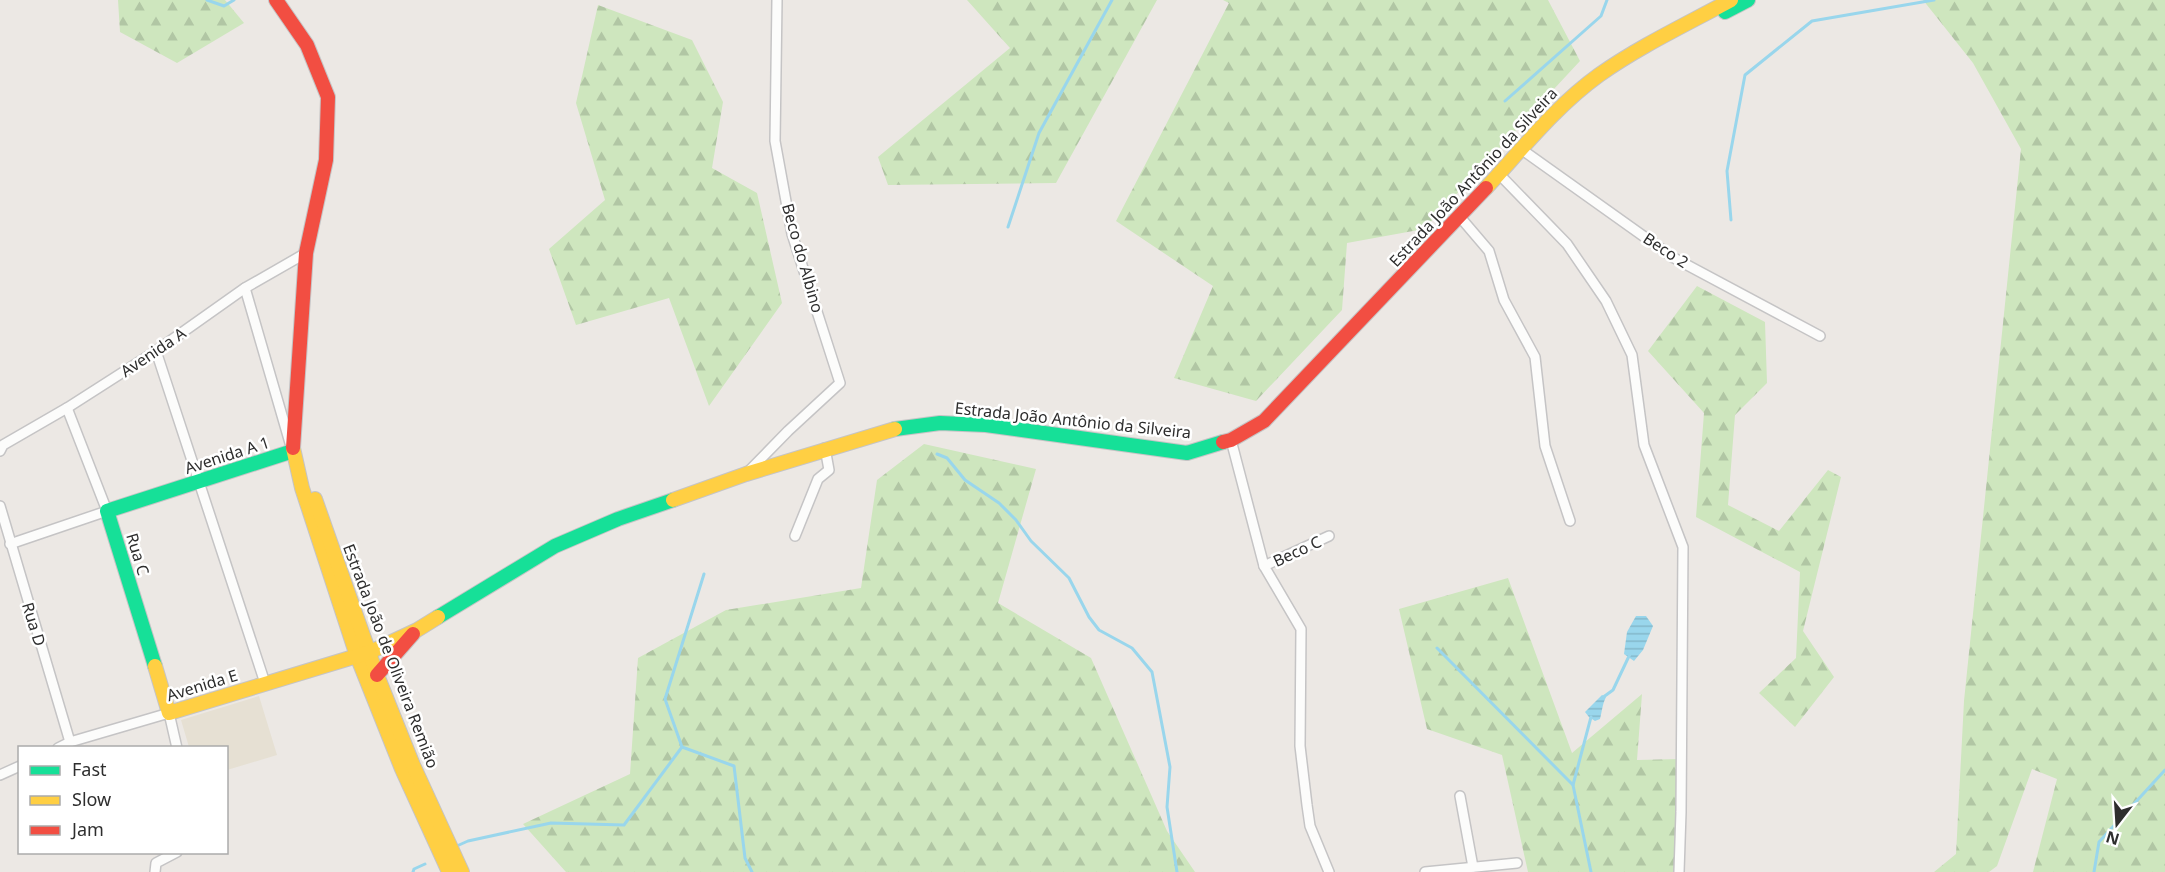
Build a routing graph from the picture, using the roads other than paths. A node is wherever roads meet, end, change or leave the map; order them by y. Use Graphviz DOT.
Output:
graph roads {
  1 [pos="276,0"];
  2 [pos="777,0"];
  3 [pos="1731,0"];
  4 [pos="1748,0"];
  5 [pos="1643,48"];
  6 [pos="1521,149"];
  7 [pos="1499,174"];
  8 [pos="1460,217"];
  9 [pos="306,253"];
  10 [pos="245,288"];
  11 [pos="1820,336"];
  12 [pos="156,351"];
  13 [pos="67,408"];
  14 [pos="1231,441"];
  15 [pos="825,448"];
  16 [pos="0,451"];
  17 [pos="292,451"];
  18 [pos="746,474"];
  19 [pos="200,482"];
  20 [pos="0,506"];
  21 [pos="107,511"];
  22 [pos="1570,521"];
  23 [pos="795,536"];
  24 [pos="1329,536"];
  25 [pos="10,544"];
  26 [pos="1264,566"];
  27 [pos="417,630"];
  28 [pos="364,654"];
  29 [pos="377,675"];
  30 [pos="265,683"];
  31 [pos="169,713"];
  32 [pos="70,742"];
  33 [pos="60,746"];
  34 [pos="177,746"];
  35 [pos="18,767"];
  36 [pos="0,775"];
  37 [pos="1460,796"];
  38 [pos="173,854"];
  39 [pos="1517,863"];
  40 [pos="1473,867"];
  41 [pos="155,872"];
  42 [pos="449,872"];
  43 [pos="462,872"];
  44 [pos="1329,872"];
  45 [pos="1425,872"];
  46 [pos="1678,872"];
  1 -- 9 [label="main road"];
  2 -- 18 [label="street, Beco do Albino"];
  3 -- 5 [label="main road, Estrada João Antônio da Silveira"];
  4 -- 5 [label="main road, Estrada João Antônio da Silveira"];
  5 -- 6 [label="main road, Estrada João Antônio da Silveira"];
  6 -- 7 [label="main road, Estrada João Antônio da Silveira"];
  6 -- 11 [label="street, Beco 2"];
  7 -- 8 [label="main road, Estrada João Antônio da Silveira"];
  7 -- 46 [label="street"];
  8 -- 14 [label="main road, Estrada João Antônio da Silveira"];
  8 -- 22 [label="street"];
  9 -- 10 [label="street, Avenida A"];
  9 -- 17 [label="main road"];
  10 -- 12 [label="street, Avenida A"];
  10 -- 17 [label="street, Avenida A 1"];
  12 -- 13 [label="street, Avenida A"];
  12 -- 19 [label="street"];
  13 -- 16 [label="street, Avenida A"];
  13 -- 21 [label="street, Rua C"];
  14 -- 15 [label="main road, Estrada João Antônio da Silveira"];
  14 -- 26 [label="street"];
  15 -- 18 [label="main road, Estrada João Antônio da Silveira"];
  15 -- 23 [label="street"];
  17 -- 19 [label="main road, Avenida A 1"];
  17 -- 28 [label="main road, Estrada João de Oliveira Remião"];
  18 -- 27 [label="main road, Estrada João Antônio da Silveira"];
  19 -- 21 [label="main road, Avenida A 1"];
  19 -- 30 [label="street"];
  20 -- 25 [label="street, Rua D"];
  21 -- 25 [label="street, Avenida A 1"];
  21 -- 31 [label="main road, Rua C"];
  24 -- 26 [label="street, Beco C"];
  25 -- 32 [label="street, Rua D"];
  26 -- 44 [label="street"];
  27 -- 28 [label="main road, Estrada João Antônio da Silveira"];
  27 -- 29 [label="main road, Estrada João Antônio da Silveira"];
  28 -- 29 [label="main road, Estrada João de Oliveira Remião"];
  28 -- 30 [label="main road, Avenida E"];
  28 -- 42 [label="main road, Estrada João de Oliveira Remião"];
  29 -- 43 [label="main road, Estrada João de Oliveira Remião"];
  30 -- 31 [label="main road, Avenida E"];
  31 -- 32 [label="street, Avenida E"];
  31 -- 34 [label="street"];
  32 -- 33 [label="street, Avenida E"];
  35 -- 36 [label="street"];
  37 -- 40 [label="street"];
  38 -- 41 [label="street"];
  39 -- 40 [label="street"];
  40 -- 45 [label="street"];
}
